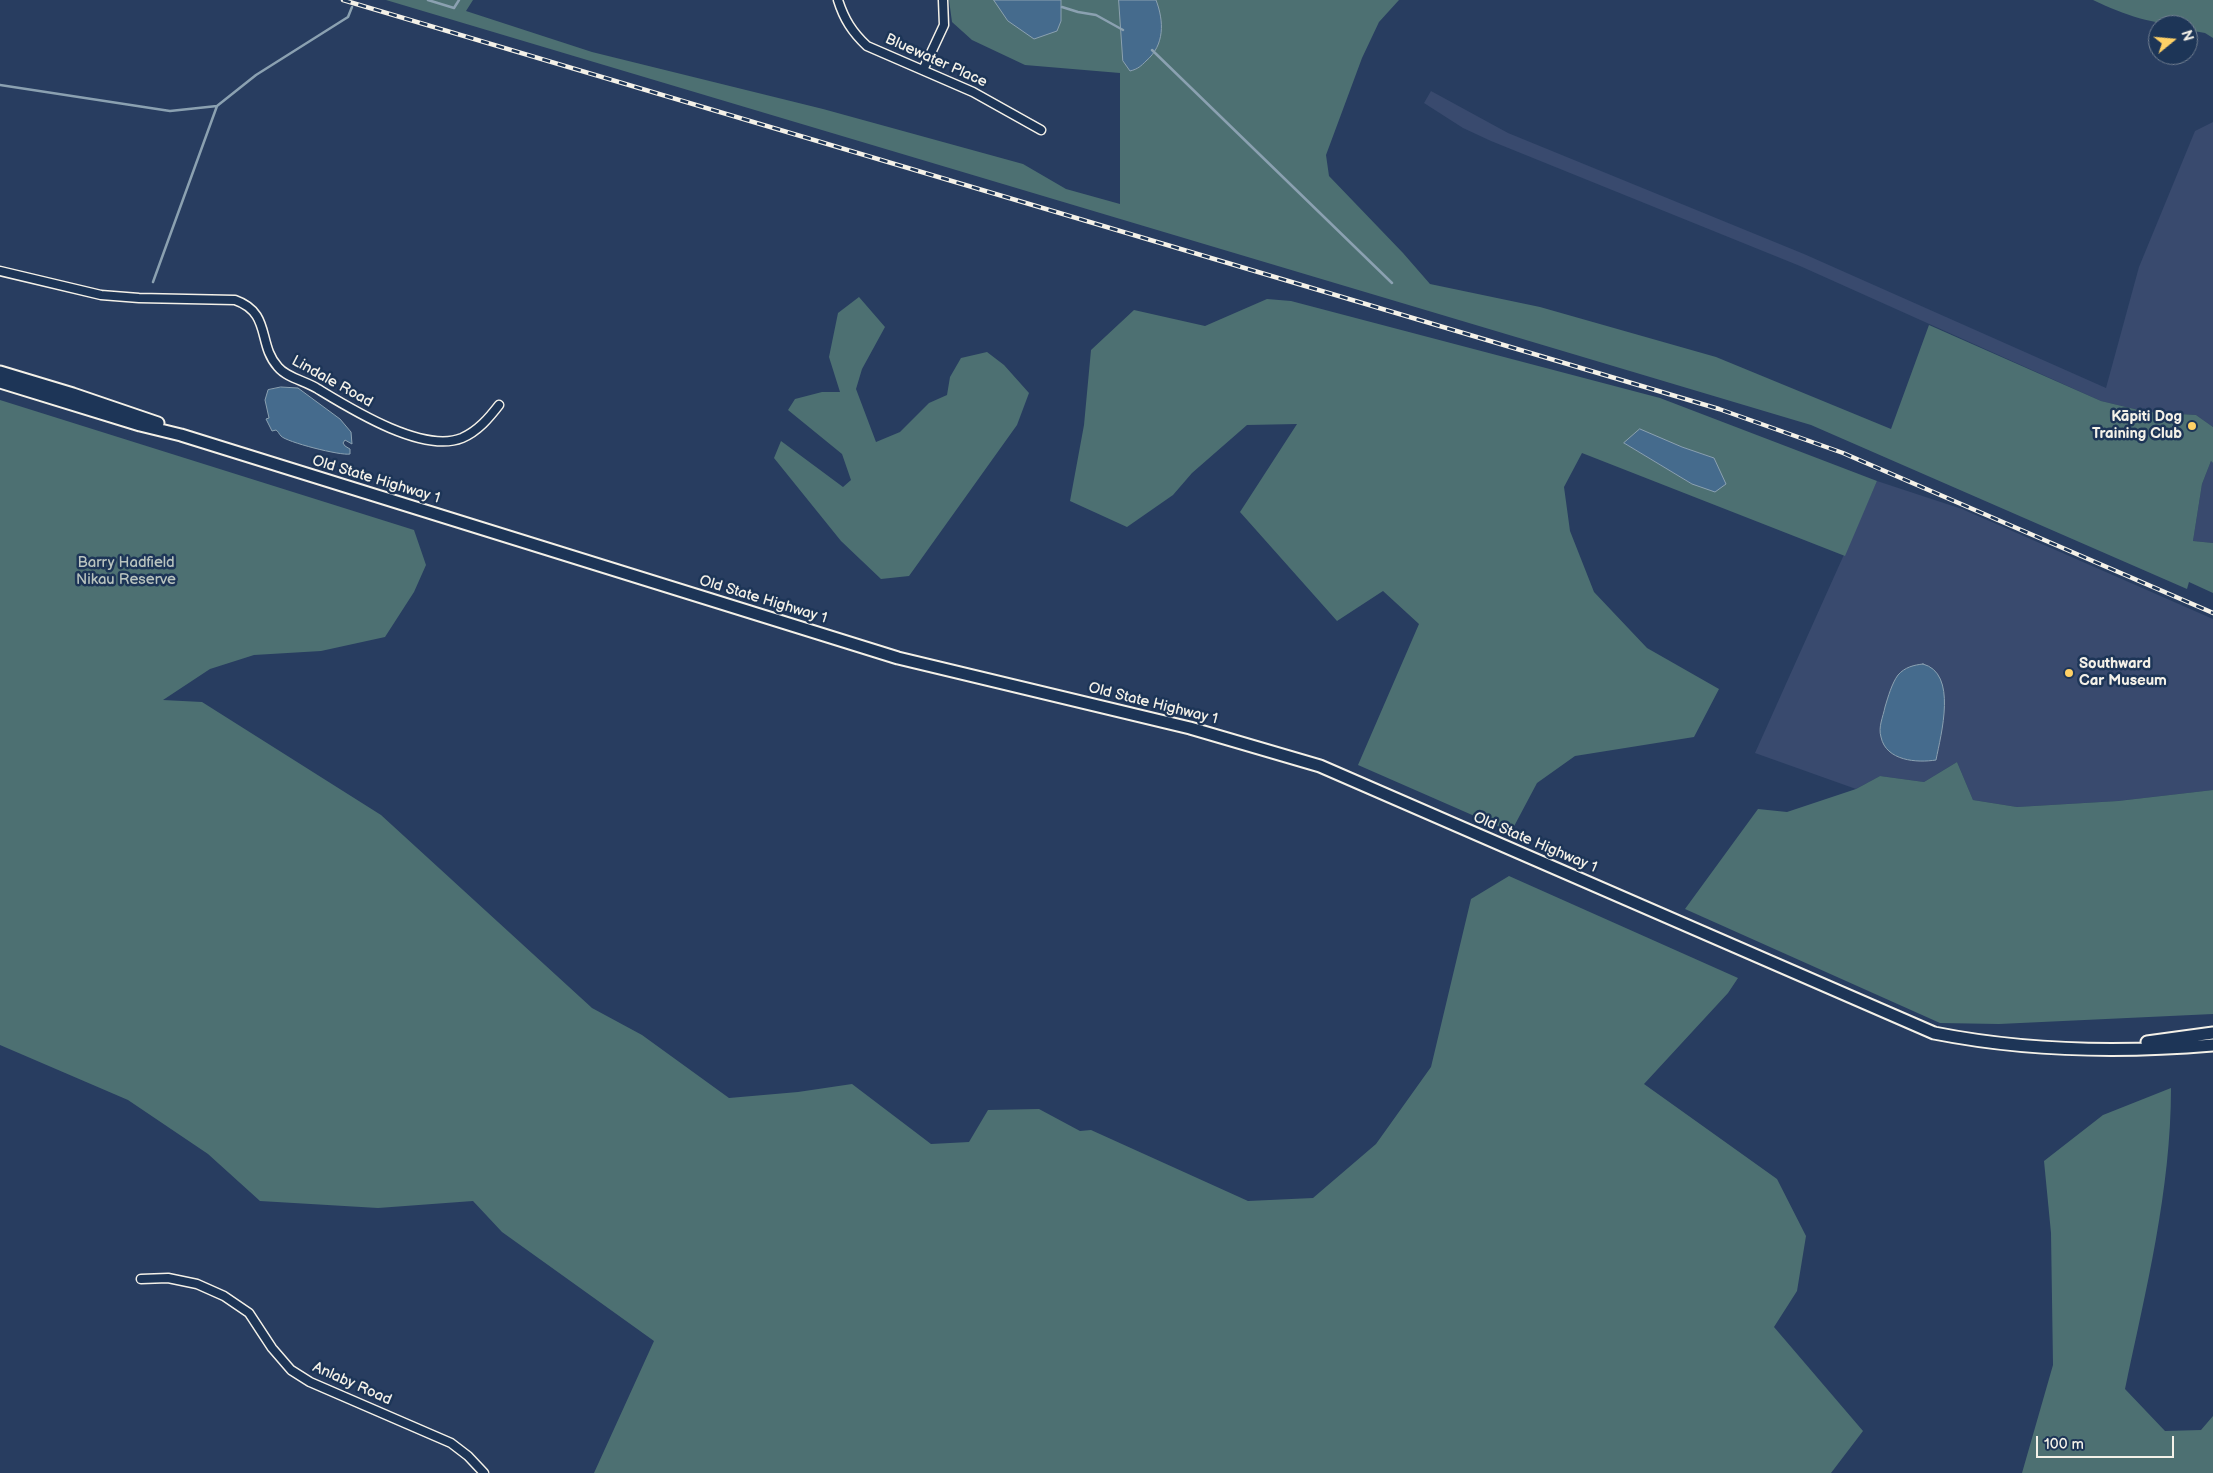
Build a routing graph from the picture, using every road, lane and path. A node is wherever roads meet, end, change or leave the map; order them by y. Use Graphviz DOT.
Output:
graph roads {
  1 [pos="838,0"];
  2 [pos="943,0"];
  3 [pos="923,70"];
  4 [pos="1041,130"];
  5 [pos="0,271"];
  6 [pos="0,370"];
  7 [pos="0,382"];
  8 [pos="0,390"];
  9 [pos="67,403"];
  10 [pos="499,405"];
  11 [pos="181,435"];
  12 [pos="2213,1033"];
  13 [pos="2213,1045"];
  14 [pos="2096,1049"];
  15 [pos="141,1279"];
  16 [pos="484,1473"];
  1 -- 3 [label="street, Bluewater Place"];
  2 -- 3 [label="street"];
  3 -- 4 [label="street, Bluewater Place"];
  5 -- 10 [label="street, Lindale Road"];
  6 -- 11 [label="main road, Old State Highway 1"];
  7 -- 9 [label="main road, Old State Highway 1"];
  8 -- 9 [label="main road"];
  9 -- 11 [label="main road, Old State Highway 1"];
  11 -- 14 [label="main road, Old State Highway 1"];
  12 -- 14 [label="main road, Old State Highway 1"];
  13 -- 14 [label="main road, Old State Highway 1"];
  15 -- 16 [label="street, Anlaby Road"];
}
